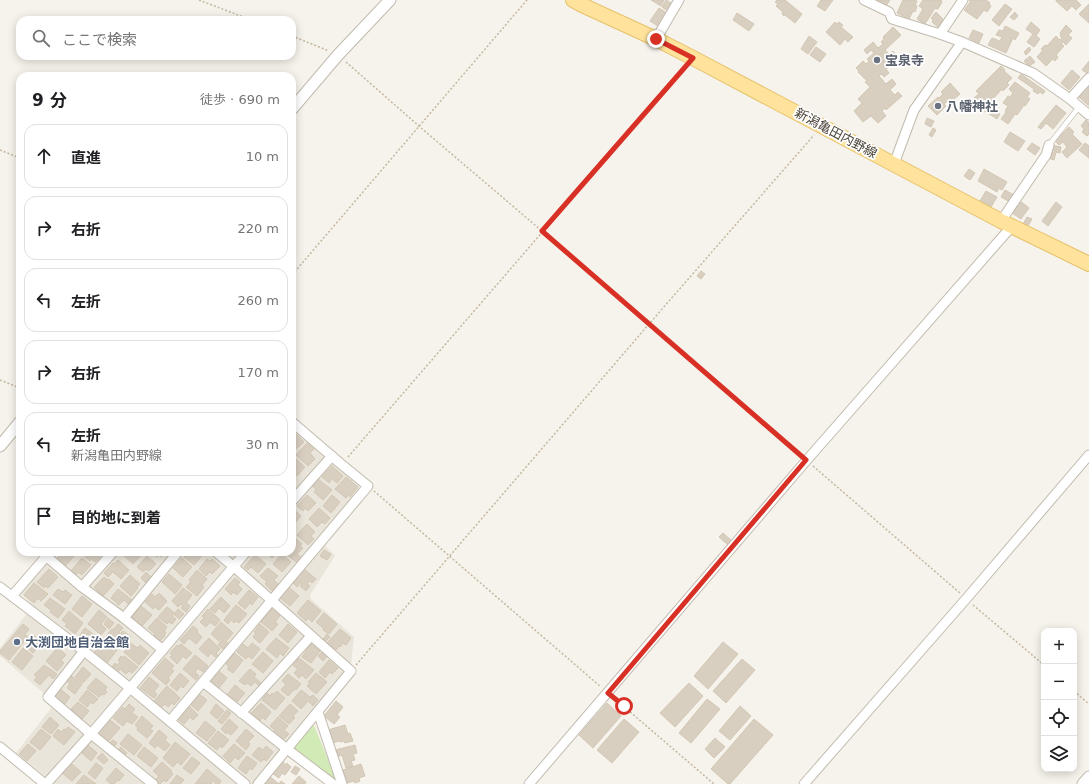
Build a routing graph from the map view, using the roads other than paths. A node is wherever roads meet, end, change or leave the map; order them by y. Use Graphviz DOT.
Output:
graph roads {
  1 [pos="390,0"];
  2 [pos="680,0"];
  3 [pos="963,0"];
  4 [pos="867,1"];
  5 [pos="577,2"];
  6 [pos="940,34"];
  7 [pos="656,39"];
  8 [pos="962,42"];
  9 [pos="1089,78"];
  10 [pos="1070,99"];
  11 [pos="296,104"];
  12 [pos="1079,106"];
  13 [pos="1089,115"];
  14 [pos="1049,145"];
  15 [pos="894,164"];
  16 [pos="1006,223"];
  17 [pos="1089,264"];
  18 [pos="296,425"];
  19 [pos="16,427"];
  20 [pos="0,446"];
  21 [pos="1089,455"];
  22 [pos="332,456"];
  23 [pos="296,496"];
  24 [pos="46,556"];
  25 [pos="50,556"];
  26 [pos="109,556"];
  27 [pos="175,556"];
  28 [pos="221,556"];
  29 [pos="242,556"];
  30 [pos="233,566"];
  31 [pos="0,587"];
  32 [pos="82,587"];
  33 [pos="12,596"];
  34 [pos="271,600"];
  35 [pos="124,618"];
  36 [pos="311,636"];
  37 [pos="163,650"];
  38 [pos="84,651"];
  39 [pos="203,682"];
  40 [pos="130,688"];
  41 [pos="318,712"];
  42 [pos="241,713"];
  43 [pos="170,721"];
  44 [pos="92,734"];
  45 [pos="0,747"];
  46 [pos="286,749"];
  47 [pos="1089,777"];
  48 [pos="46,784"];
  49 [pos="153,784"];
  50 [pos="245,784"];
  51 [pos="258,784"];
  52 [pos="333,784"];
  53 [pos="342,784"];
  54 [pos="529,784"];
  55 [pos="804,784"];
  56 [pos="1083,784"];
  1 -- 11 [label="street"];
  2 -- 7 [label="street"];
  3 -- 6 [label="street"];
  4 -- 6 [label="street"];
  5 -- 7 [label="main road, 新潟亀田内野線"];
  6 -- 8 [label="street"];
  7 -- 15 [label="main road, 新潟亀田内野線"];
  8 -- 10 [label="street"];
  8 -- 15 [label="street"];
  9 -- 10 [label="street"];
  10 -- 12 [label="street"];
  12 -- 13 [label="street"];
  12 -- 14 [label="lane"];
  14 -- 16 [label="street"];
  15 -- 16 [label="main road, 新潟亀田内野線"];
  16 -- 17 [label="main road, 新潟亀田内野線"];
  16 -- 54 [label="street"];
  18 -- 22 [label="street"];
  19 -- 20 [label="street"];
  21 -- 55 [label="street"];
  22 -- 23 [label="street"];
  22 -- 34 [label="street"];
  24 -- 33 [label="street"];
  25 -- 32 [label="street"];
  26 -- 32 [label="street"];
  27 -- 35 [label="street"];
  28 -- 30 [label="street"];
  29 -- 30 [label="street"];
  30 -- 34 [label="street"];
  30 -- 37 [label="street"];
  31 -- 33 [label="street"];
  32 -- 35 [label="street"];
  33 -- 38 [label="street"];
  34 -- 36 [label="street"];
  34 -- 39 [label="street"];
  35 -- 37 [label="street"];
  36 -- 41 [label="street"];
  36 -- 42 [label="street"];
  37 -- 40 [label="street"];
  38 -- 40 [label="street"];
  38 -- 44 [label="street"];
  39 -- 42 [label="street"];
  39 -- 43 [label="street"];
  40 -- 43 [label="street"];
  40 -- 44 [label="street"];
  41 -- 46 [label="street"];
  41 -- 53 [label="street"];
  42 -- 46 [label="street"];
  43 -- 50 [label="street"];
  44 -- 48 [label="street"];
  44 -- 49 [label="street"];
  45 -- 48 [label="street"];
  46 -- 51 [label="street"];
  46 -- 52 [label="street"];
  47 -- 56 [label="street"];
}
